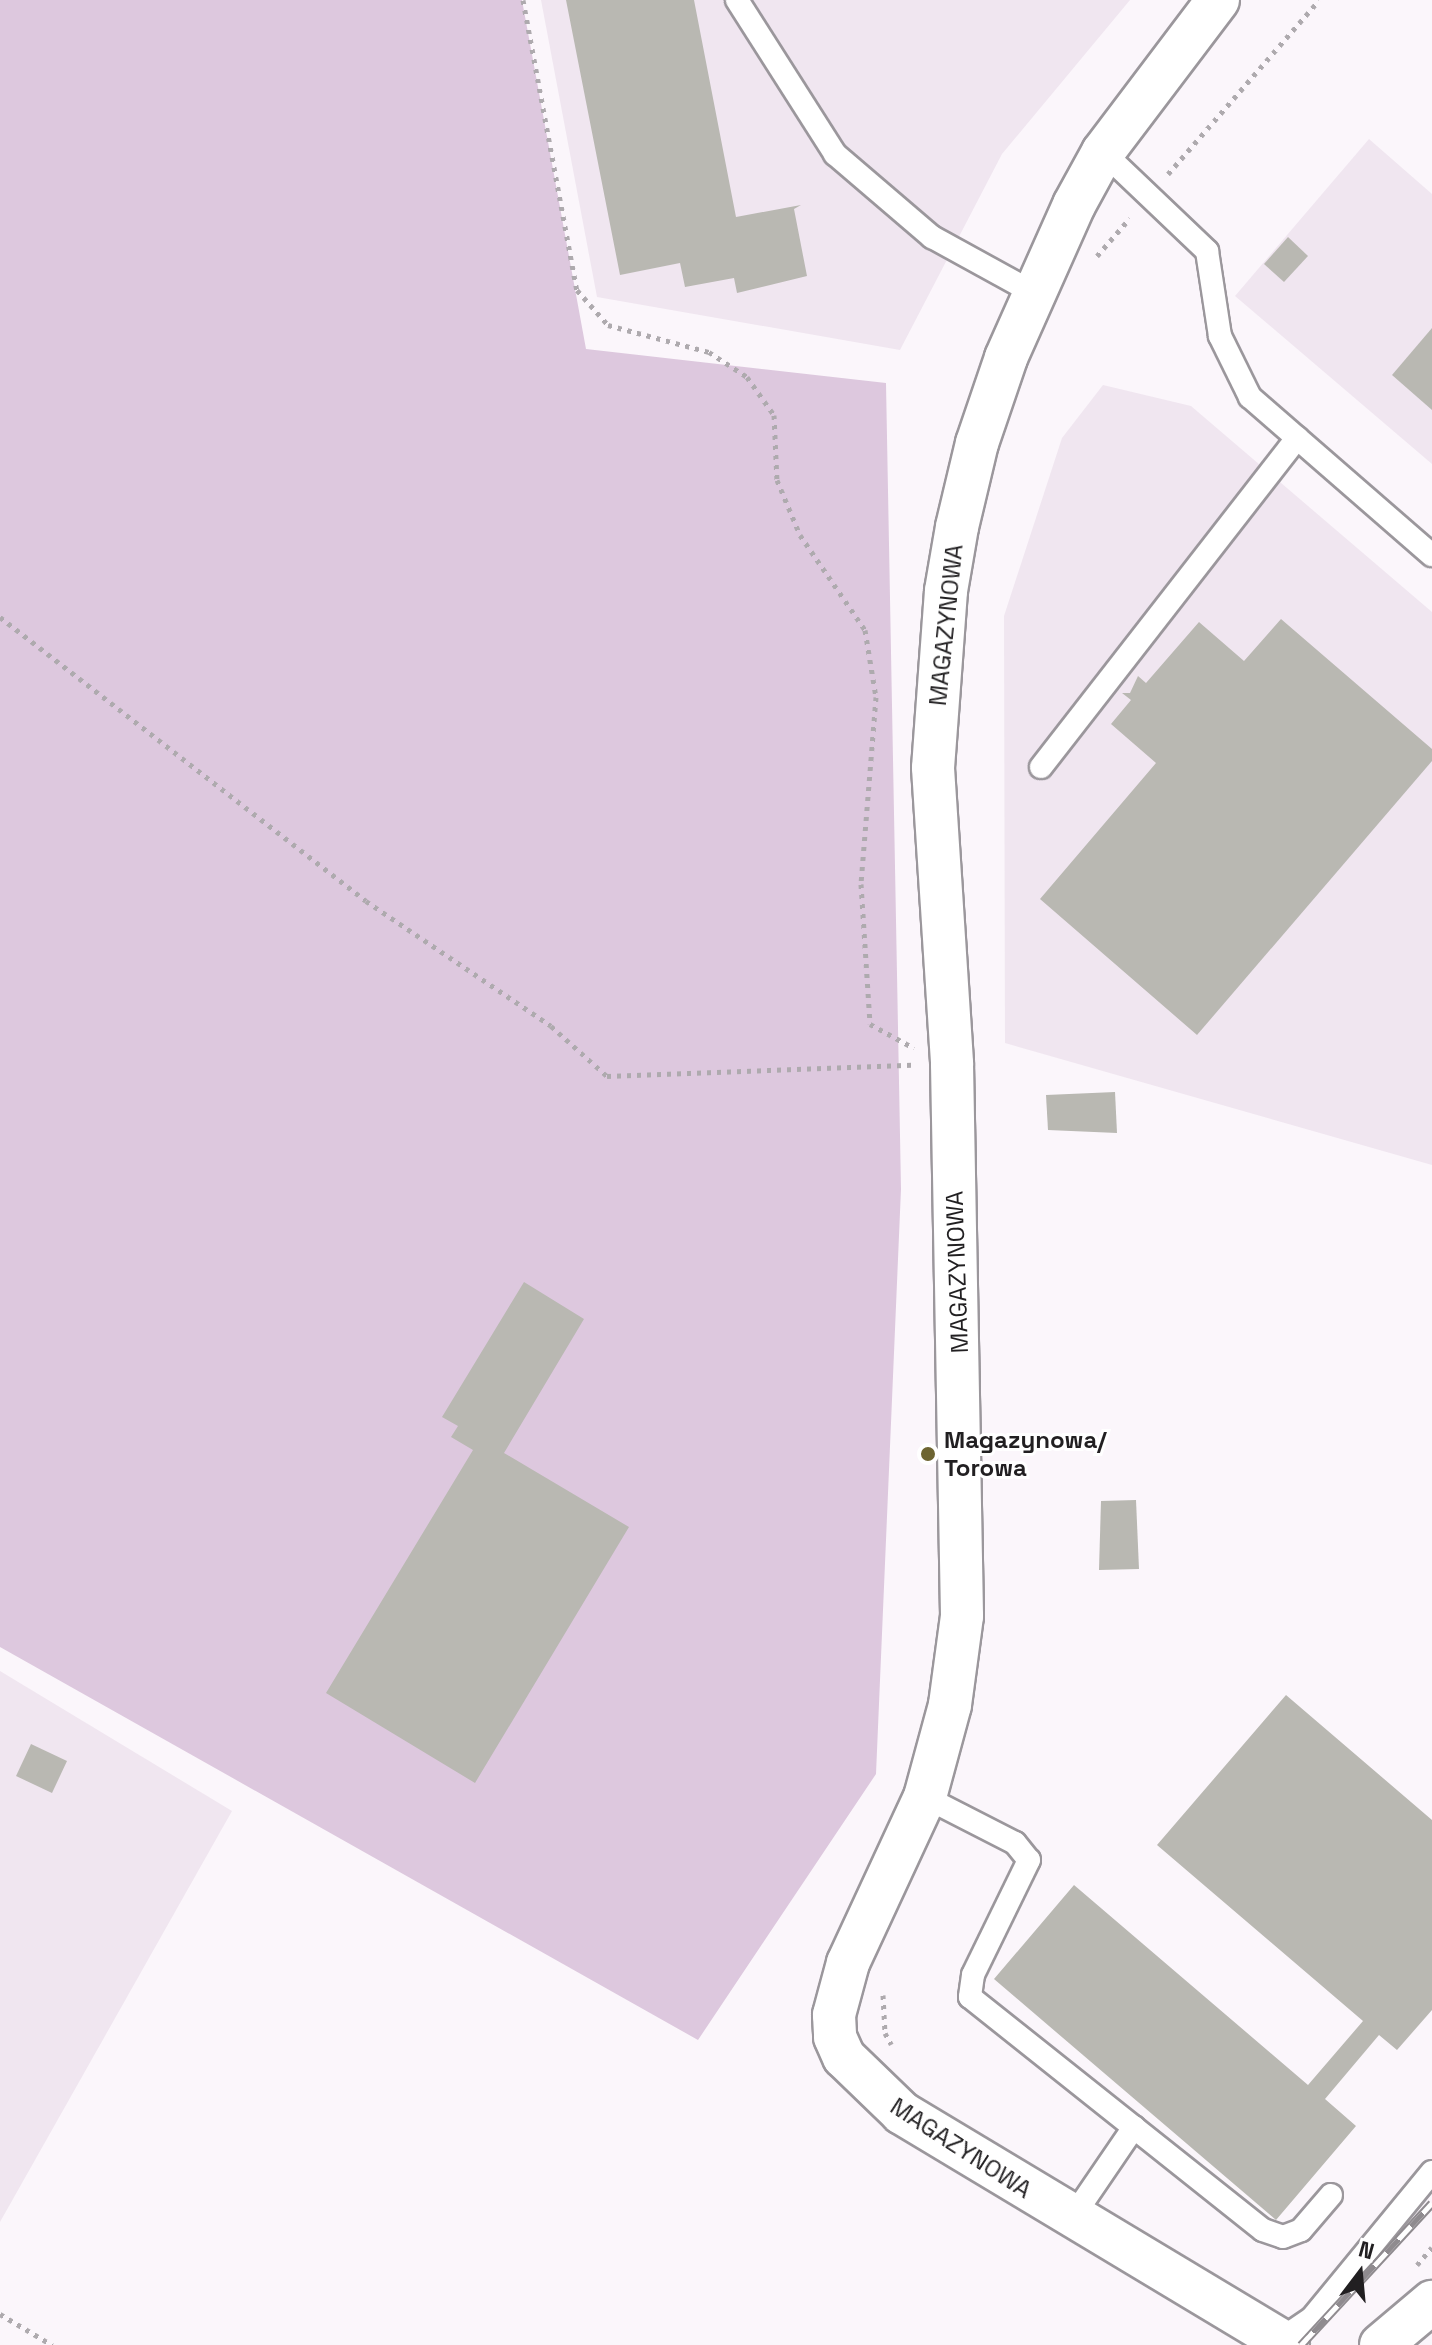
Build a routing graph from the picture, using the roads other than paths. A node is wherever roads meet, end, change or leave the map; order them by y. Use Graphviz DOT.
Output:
graph roads {
  1 [pos="737,0"];
  2 [pos="1218,0"];
  3 [pos="1103,152"];
  4 [pos="1032,292"];
  5 [pos="1297,438"];
  6 [pos="1432,555"];
  7 [pos="1041,767"];
  8 [pos="925,1797"];
  9 [pos="1134,2127"];
  10 [pos="1432,2172"];
  11 [pos="1331,2195"];
  12 [pos="1072,2218"];
  13 [pos="1420,2290"];
  14 [pos="1283,2343"];
  15 [pos="1381,2345"];
  1 -- 4 [label="lane"];
  2 -- 3 [label="street, MAGAZYNOWA"];
  3 -- 4 [label="street, MAGAZYNOWA"];
  3 -- 5 [label="lane"];
  4 -- 8 [label="street, MAGAZYNOWA"];
  5 -- 6 [label="lane"];
  5 -- 7 [label="lane"];
  8 -- 9 [label="lane"];
  8 -- 12 [label="street, MAGAZYNOWA"];
  9 -- 11 [label="lane"];
  9 -- 12 [label="lane"];
  10 -- 14 [label="lane"];
  12 -- 14 [label="street, MAGAZYNOWA"];
  13 -- 15 [label="street"];
}
